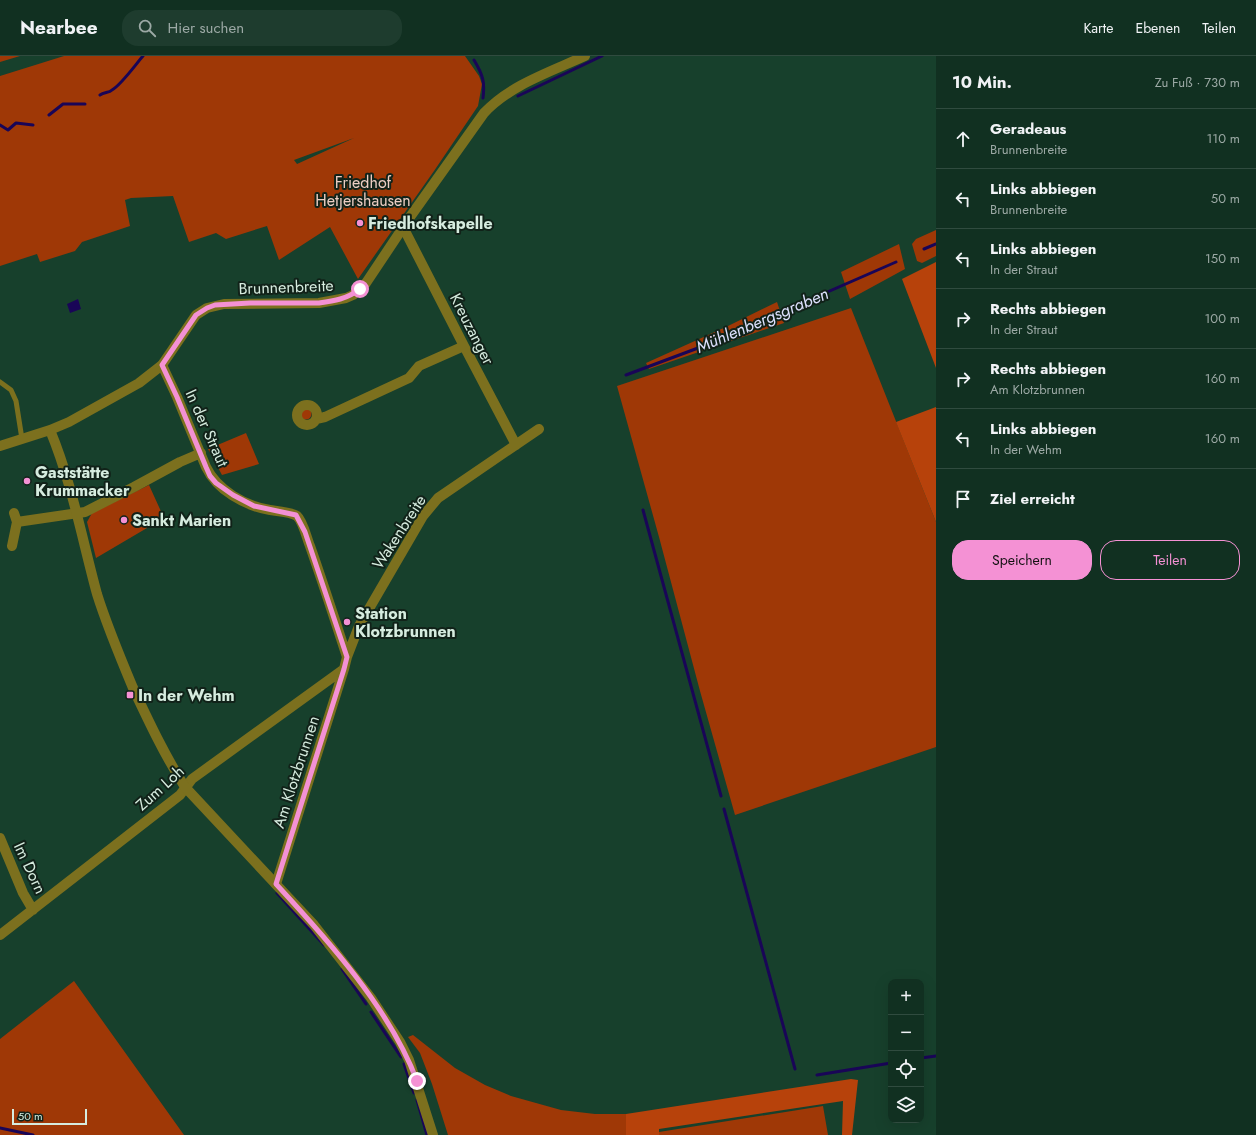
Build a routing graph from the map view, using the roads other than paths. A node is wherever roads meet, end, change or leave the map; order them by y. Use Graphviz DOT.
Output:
graph roads {
  1 [pos="585,56"];
  2 [pos="403,227"];
  3 [pos="464,346"];
  4 [pos="162,365"];
  5 [pos="0,382"];
  6 [pos="316,419"];
  7 [pos="539,429"];
  8 [pos="50,430"];
  9 [pos="22,439"];
  10 [pos="516,445"];
  11 [pos="0,446"];
  12 [pos="201,453"];
  13 [pos="77,514"];
  14 [pos="12,546"];
  15 [pos="347,657"];
  16 [pos="344,669"];
  17 [pos="185,787"];
  18 [pos="0,838"];
  19 [pos="4,860"];
  20 [pos="276,884"];
  21 [pos="33,910"];
  22 [pos="0,935"];
  23 [pos="433,1135"];
  1 -- 2 [label="street, Brunnenbreite"];
  2 -- 3 [label="street, Kreuzanger"];
  2 -- 4 [label="street, Brunnenbreite"];
  3 -- 6 [label="street"];
  3 -- 10 [label="street, Kreuzanger"];
  4 -- 8 [label="street, Brunnenbreite"];
  4 -- 12 [label="street, In der Straut"];
  5 -- 9 [label="lane"];
  7 -- 10 [label="street, Wakenbreite"];
  8 -- 9 [label="street, Brunnenbreite"];
  8 -- 13 [label="street"];
  9 -- 11 [label="street, Brunnenbreite"];
  10 -- 15 [label="street, Wakenbreite"];
  12 -- 13 [label="street"];
  12 -- 15 [label="street, In der Straut"];
  13 -- 14 [label="street"];
  13 -- 17 [label="street"];
  15 -- 16 [label="street, Wakenbreite"];
  16 -- 17 [label="street, Zum Loh"];
  16 -- 20 [label="street, Am Klotzbrunnen"];
  17 -- 20 [label="street"];
  17 -- 21 [label="street, Zum Loh"];
  18 -- 19 [label="street, Im Dorn"];
  19 -- 21 [label="street, Im Dorn"];
  20 -- 23 [label="street"];
  21 -- 22 [label="street, Zum Loh"];
}
